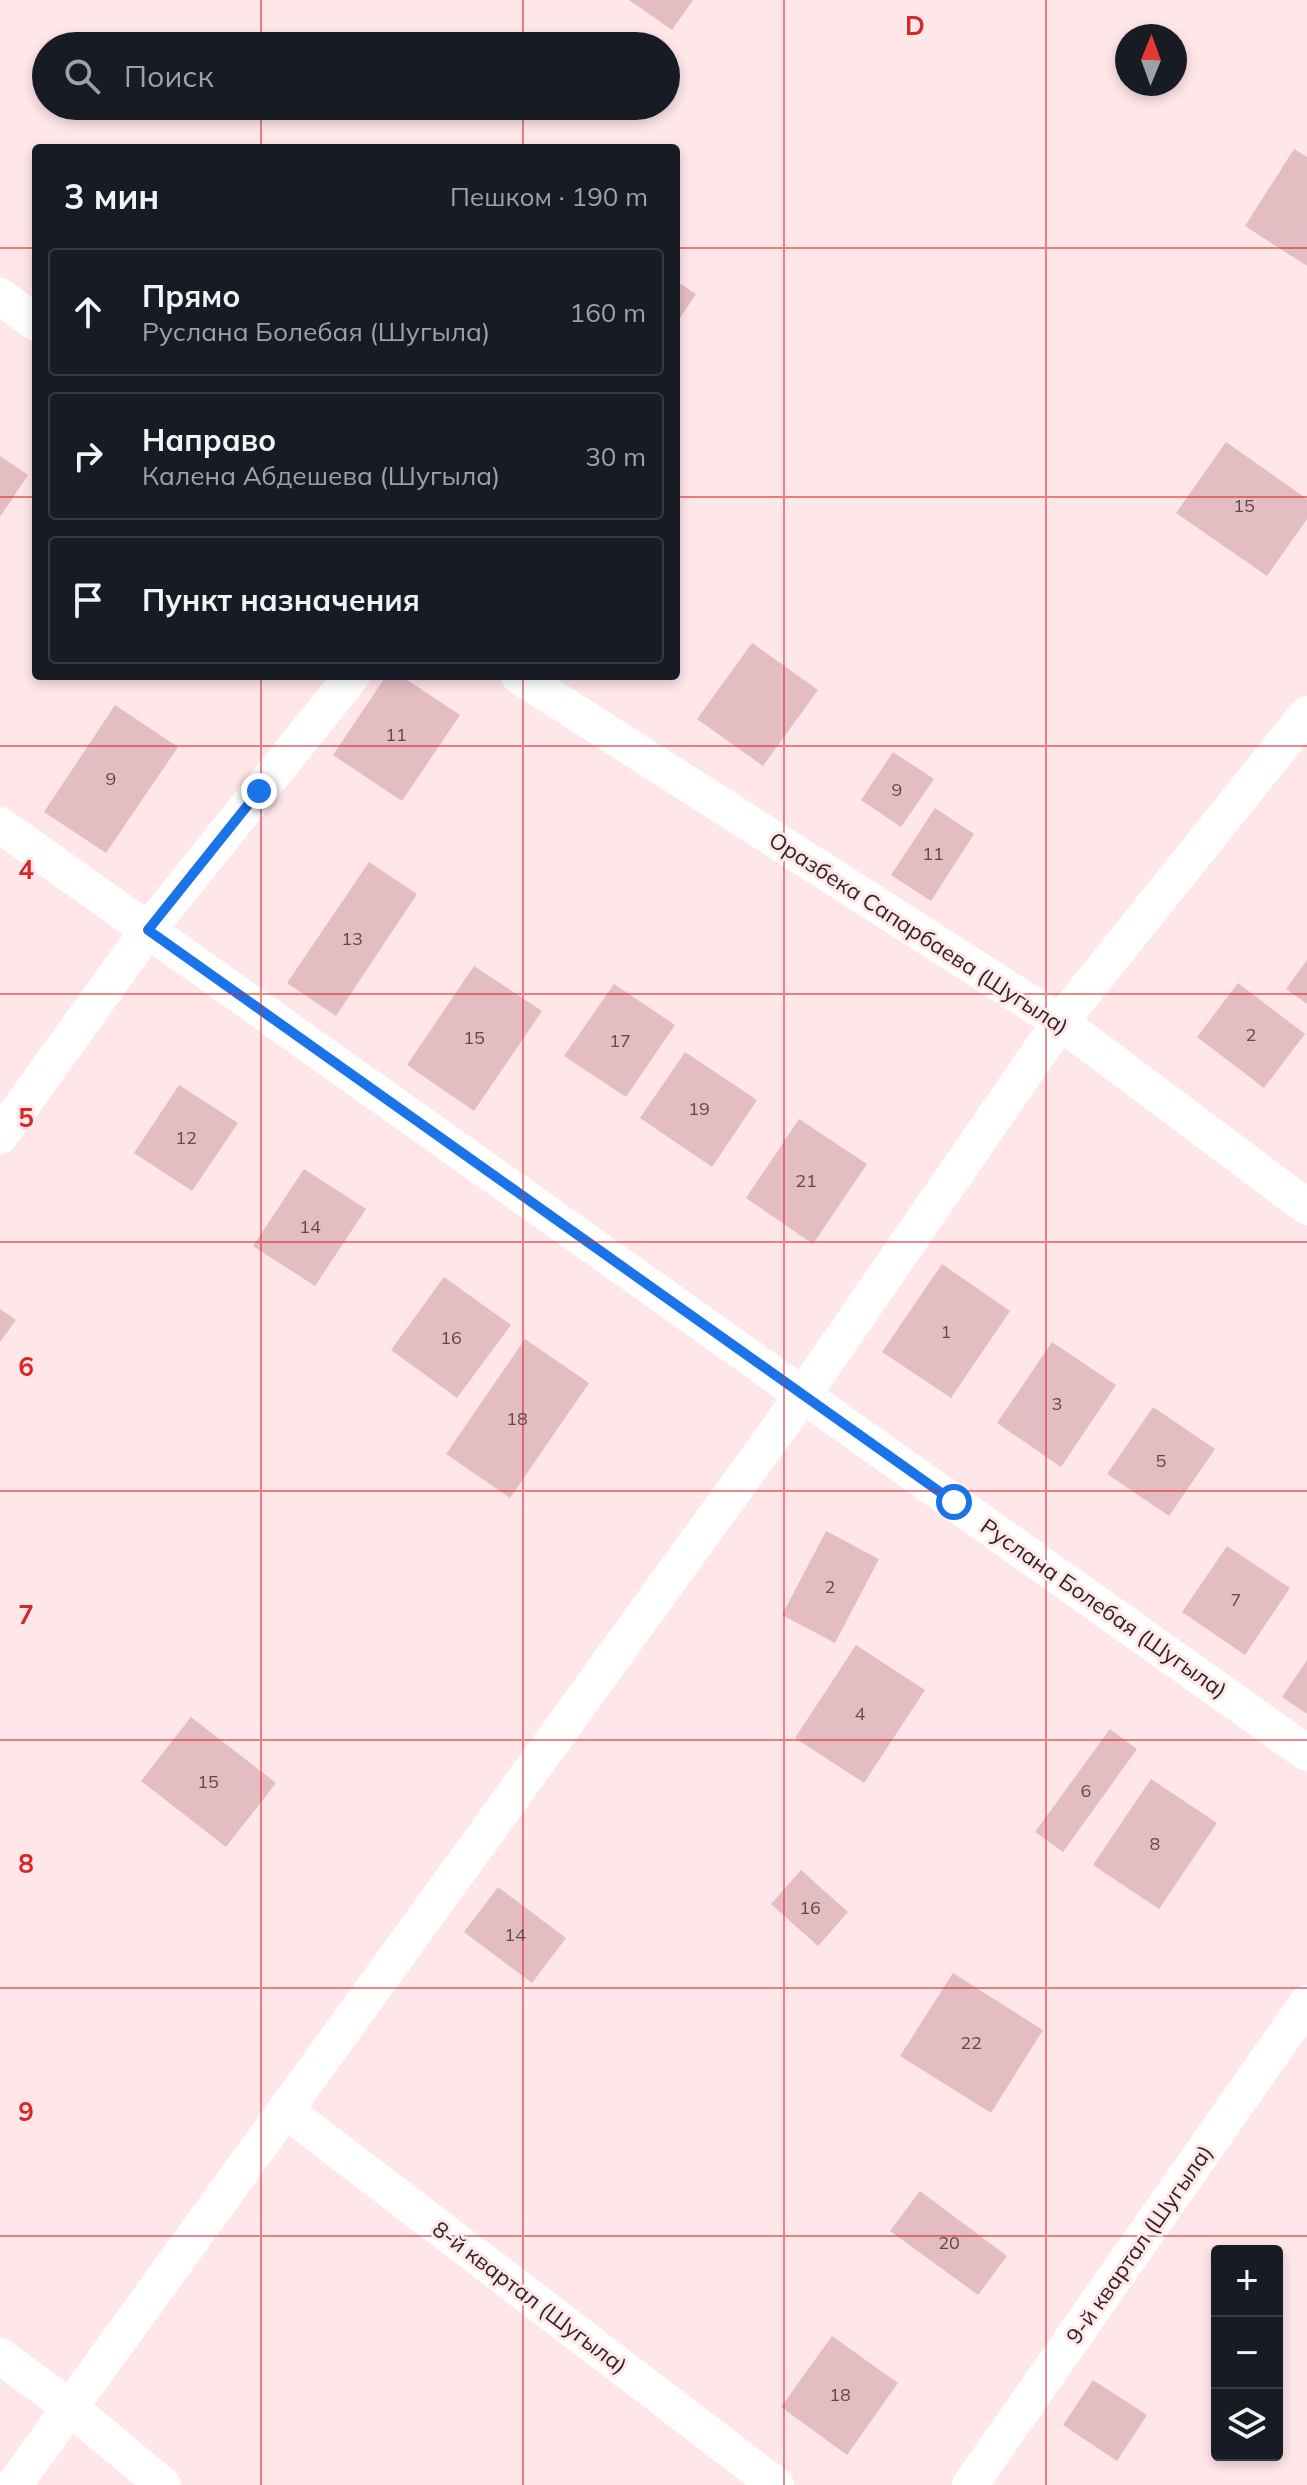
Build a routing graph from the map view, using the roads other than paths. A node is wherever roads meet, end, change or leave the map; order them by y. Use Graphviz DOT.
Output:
graph roads {
  1 [pos="0,296"];
  2 [pos="32,320"];
  3 [pos="349,680"];
  4 [pos="525,680"];
  5 [pos="1307,714"];
  6 [pos="0,825"];
  7 [pos="148,930"];
  8 [pos="1060,1022"];
  9 [pos="0,1136"];
  10 [pos="1307,1207"];
  11 [pos="803,1395"];
  12 [pos="1307,1753"];
  13 [pos="1307,2003"];
  14 [pos="285,2110"];
  15 [pos="0,2356"];
  16 [pos="68,2406"];
  17 [pos="14,2485"];
  18 [pos="163,2485"];
  19 [pos="776,2485"];
  20 [pos="970,2485"];
  1 -- 2 [label="street"];
  3 -- 7 [label="street"];
  4 -- 8 [label="street, Оразбека Сапарбаева (Шугыла)"];
  5 -- 8 [label="street"];
  6 -- 7 [label="street, Руслана Болебая (Шугыла)"];
  7 -- 9 [label="street"];
  7 -- 11 [label="street, Руслана Болебая (Шугыла)"];
  8 -- 10 [label="street, Оразбека Сапарбаева (Шугыла)"];
  8 -- 11 [label="street"];
  11 -- 12 [label="street, Руслана Болебая (Шугыла)"];
  11 -- 14 [label="street"];
  13 -- 20 [label="street, 9-й квартал (Шугыла)"];
  14 -- 16 [label="street"];
  14 -- 19 [label="street, 8-й квартал (Шугыла)"];
  15 -- 16 [label="street"];
  16 -- 17 [label="street"];
  16 -- 18 [label="street"];
}
